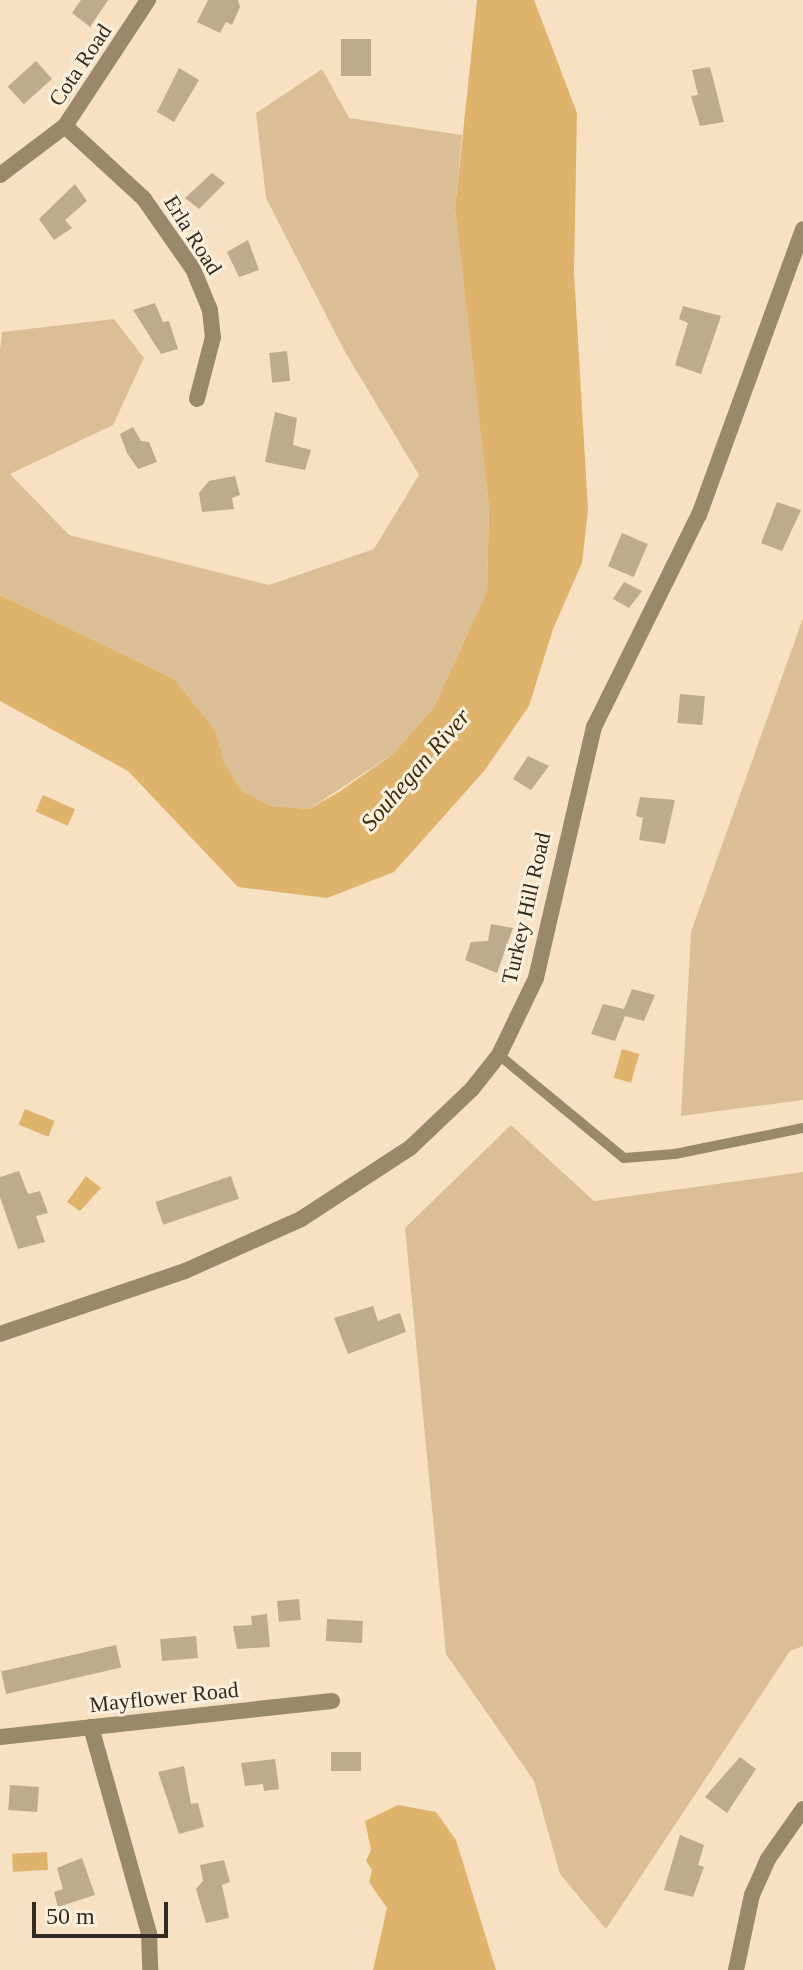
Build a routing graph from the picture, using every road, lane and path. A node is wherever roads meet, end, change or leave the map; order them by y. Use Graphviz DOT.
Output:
graph roads {
  1 [pos="148,0"];
  2 [pos="65,126"];
  3 [pos="0,175"];
  4 [pos="803,229"];
  5 [pos="197,399"];
  6 [pos="499,1055"];
  7 [pos="803,1128"];
  8 [pos="0,1334"];
  9 [pos="332,1701"];
  10 [pos="91,1727"];
  11 [pos="0,1737"];
  12 [pos="803,1809"];
  13 [pos="150,1970"];
  14 [pos="736,1970"];
  1 -- 2 [label="street, Cota Road"];
  2 -- 3 [label="street, Cota Road"];
  2 -- 5 [label="street, Erla Road"];
  4 -- 6 [label="street, Turkey Hill Road"];
  6 -- 7 [label="lane"];
  6 -- 8 [label="street, Turkey Hill Road"];
  9 -- 10 [label="street, Mayflower Road"];
  10 -- 11 [label="street, Mayflower Road"];
  10 -- 13 [label="street"];
  12 -- 14 [label="street"];
}
